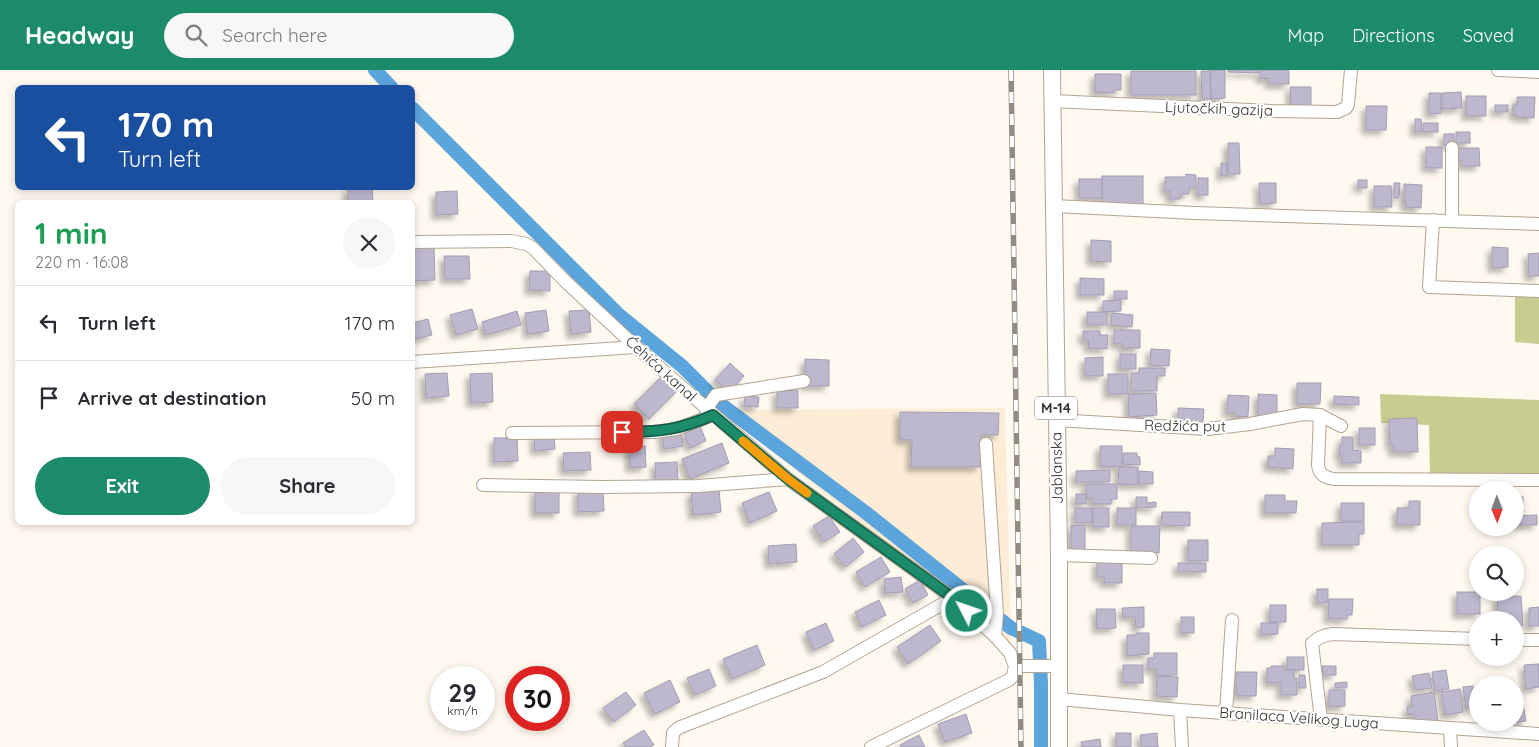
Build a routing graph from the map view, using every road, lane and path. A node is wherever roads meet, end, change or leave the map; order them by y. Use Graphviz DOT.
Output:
graph roads {
  1 [pos="1052,70"];
  2 [pos="1351,70"];
  3 [pos="1498,70"];
  4 [pos="1539,72"];
  5 [pos="1052,101"];
  6 [pos="1452,148"];
  7 [pos="1054,206"];
  8 [pos="1433,220"];
  9 [pos="1452,220"];
  10 [pos="1539,224"];
  11 [pos="415,242"];
  12 [pos="1539,292"];
  13 [pos="636,347"];
  14 [pos="415,362"];
  15 [pos="804,380"];
  16 [pos="712,405"];
  17 [pos="1320,415"];
  18 [pos="1056,420"];
  19 [pos="1341,426"];
  20 [pos="512,434"];
  21 [pos="986,444"];
  22 [pos="788,479"];
  23 [pos="1539,480"];
  24 [pos="483,485"];
  25 [pos="1059,555"];
  26 [pos="1151,558"];
  27 [pos="953,598"];
  28 [pos="1232,620"];
  29 [pos="996,625"];
  30 [pos="1469,638"];
  31 [pos="1524,640"];
  32 [pos="1539,640"];
  33 [pos="1020,666"];
  34 [pos="1056,666"];
  35 [pos="1059,699"];
  36 [pos="1180,710"];
  37 [pos="1226,713"];
  38 [pos="1321,720"];
  39 [pos="1450,728"];
  40 [pos="1539,734"];
  41 [pos="672,747"];
  42 [pos="871,747"];
  43 [pos="1060,747"];
  44 [pos="1182,747"];
  45 [pos="1451,747"];
  1 -- 5 [label="main road, Jablanska / M-14"];
  2 -- 5 [label="street, Ljutočkih gazija"];
  3 -- 4 [label="street"];
  5 -- 7 [label="main road, Jablanska / M-14"];
  6 -- 9 [label="street"];
  7 -- 8 [label="street"];
  7 -- 18 [label="main road, Jablanska / M-14"];
  8 -- 9 [label="street"];
  8 -- 12 [label="street"];
  9 -- 10 [label="street"];
  11 -- 13 [label="street, Ćehića kanal"];
  13 -- 14 [label="street"];
  13 -- 16 [label="street, Ćehića kanal"];
  15 -- 16 [label="street"];
  16 -- 20 [label="street"];
  16 -- 22 [label="street, Ćehića kanal"];
  17 -- 18 [label="street, Redžića put"];
  17 -- 19 [label="street, Redžića put"];
  17 -- 23 [label="street"];
  18 -- 25 [label="main road, Jablanska / M-14"];
  21 -- 29 [label="street"];
  22 -- 24 [label="street"];
  22 -- 27 [label="street, Ćehića kanal"];
  25 -- 26 [label="street"];
  25 -- 34 [label="main road, Jablanska / M-14"];
  27 -- 29 [label="street, Ćehića kanal"];
  27 -- 41 [label="street"];
  28 -- 37 [label="street"];
  29 -- 33 [label="street, Ćehića kanal"];
  30 -- 38 [label="street"];
  31 -- 32 [label="street"];
  33 -- 34 [label="street"];
  33 -- 42 [label="street"];
  34 -- 35 [label="main road, Jablanska / M-14"];
  35 -- 36 [label="street, Branilaca Velikog Luga"];
  35 -- 43 [label="main road, Jablanska / M-14"];
  36 -- 37 [label="street, Branilaca Velikog Luga"];
  36 -- 44 [label="street"];
  37 -- 38 [label="street, Branilaca Velikog Luga"];
  38 -- 39 [label="street, Branilaca Velikog Luga"];
  39 -- 40 [label="street, Branilaca Velikog Luga"];
  39 -- 45 [label="street"];
}
